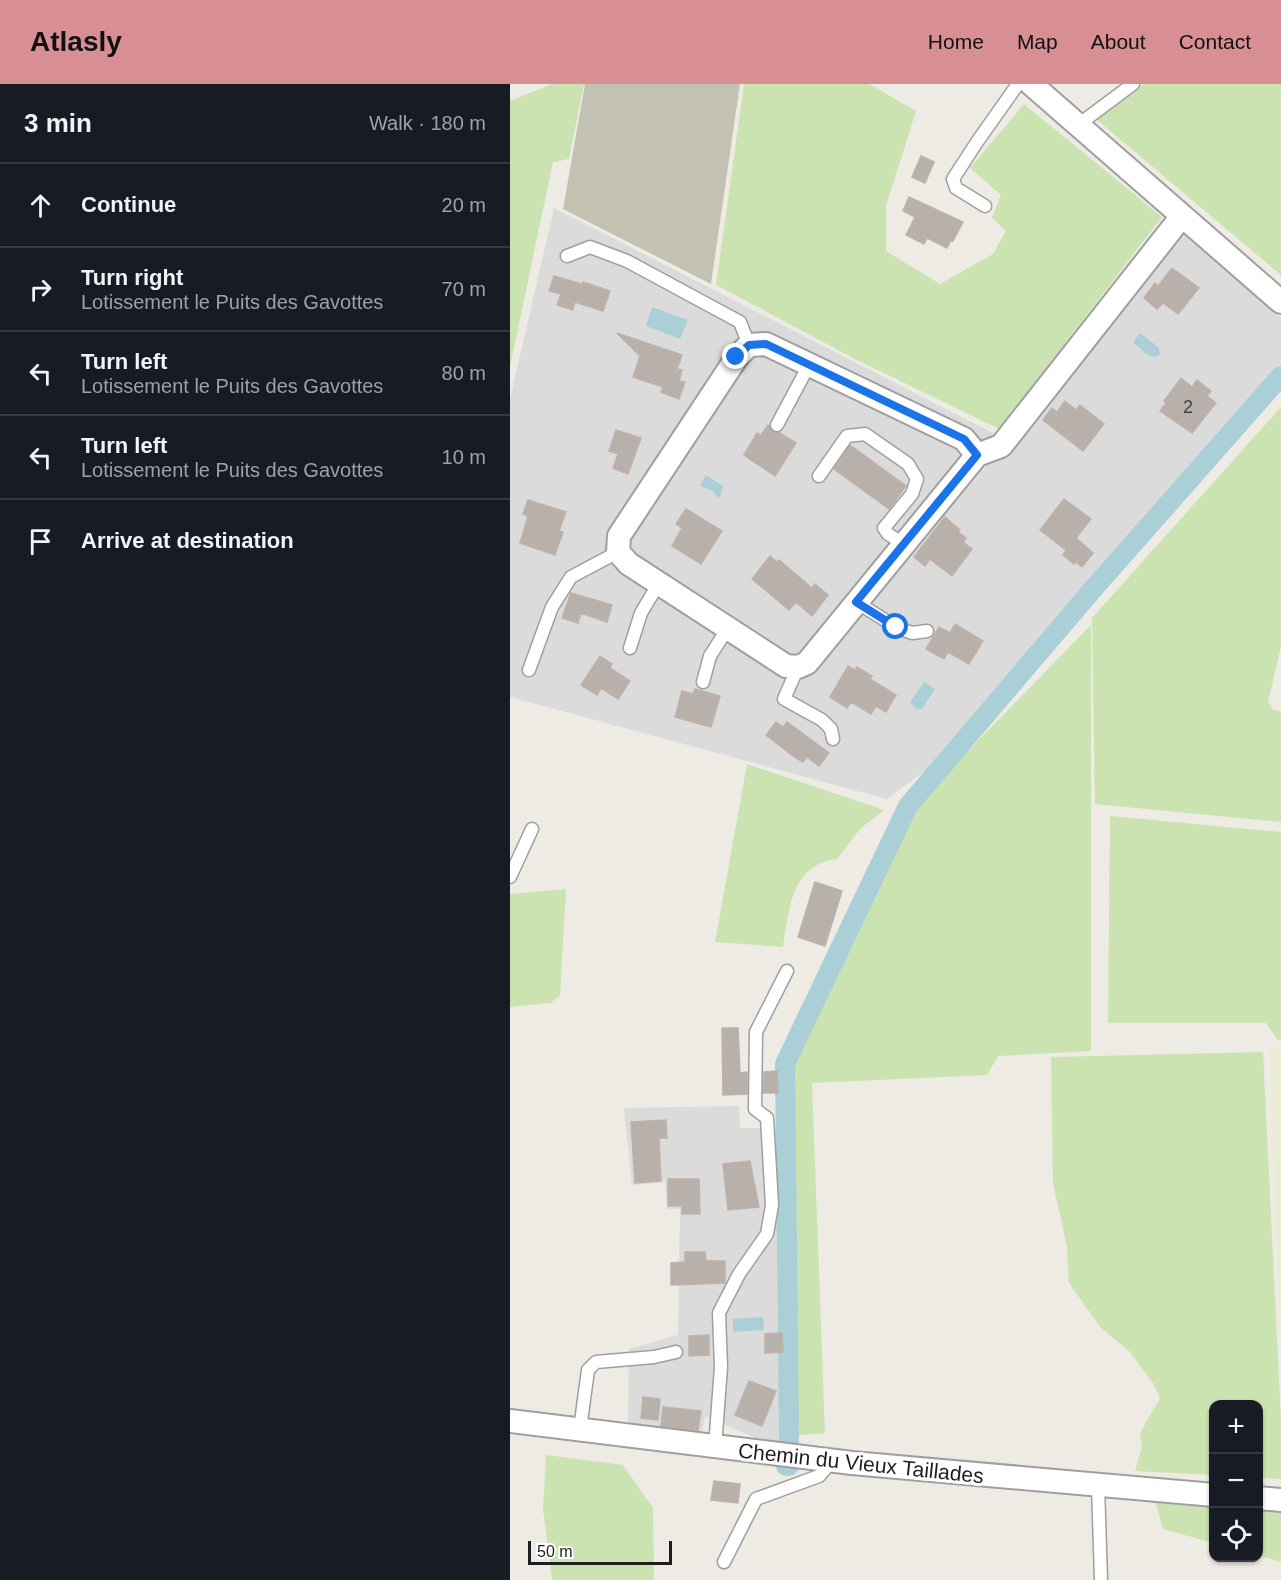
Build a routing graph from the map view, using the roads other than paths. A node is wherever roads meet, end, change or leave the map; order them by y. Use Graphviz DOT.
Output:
graph roads {
  1 [pos="1018,84"];
  2 [pos="1031,84"];
  3 [pos="1133,84"];
  4 [pos="1078,125"];
  5 [pos="985,206"];
  6 [pos="1182,216"];
  7 [pos="567,256"];
  8 [pos="1281,302"];
  9 [pos="749,345"];
  10 [pos="809,365"];
  11 [pos="777,424"];
  12 [pos="977,455"];
  13 [pos="819,476"];
  14 [pos="904,544"];
  15 [pos="618,552"];
  16 [pos="659,583"];
  17 [pos="856,602"];
  18 [pos="728,628"];
  19 [pos="927,631"];
  20 [pos="630,648"];
  21 [pos="798,667"];
  22 [pos="529,670"];
  23 [pos="703,682"];
  24 [pos="833,739"];
  25 [pos="532,829"];
  26 [pos="510,877"];
  27 [pos="787,971"];
  28 [pos="676,1352"];
  29 [pos="510,1421"];
  30 [pos="580,1429"];
  31 [pos="715,1447"];
  32 [pos="832,1461"];
  33 [pos="1098,1486"];
  34 [pos="1209,1495"];
  35 [pos="1263,1498"];
  36 [pos="1281,1500"];
  37 [pos="724,1562"];
  38 [pos="1101,1580"];
  1 -- 5 [label="lane"];
  2 -- 4 [label="street"];
  3 -- 4 [label="lane"];
  4 -- 6 [label="street"];
  6 -- 8 [label="street"];
  6 -- 12 [label="street"];
  7 -- 9 [label="lane"];
  9 -- 10 [label="street"];
  9 -- 15 [label="street"];
  10 -- 11 [label="lane"];
  10 -- 12 [label="street"];
  12 -- 14 [label="street"];
  13 -- 14 [label="lane"];
  14 -- 17 [label="street"];
  15 -- 16 [label="street"];
  15 -- 22 [label="lane"];
  16 -- 18 [label="street"];
  16 -- 20 [label="lane"];
  17 -- 19 [label="lane"];
  17 -- 21 [label="street"];
  18 -- 21 [label="street"];
  18 -- 23 [label="lane"];
  21 -- 24 [label="lane"];
  25 -- 26 [label="lane"];
  27 -- 31 [label="lane"];
  28 -- 30 [label="lane"];
  29 -- 30 [label="street, Chemin du Vieux Taillades"];
  30 -- 31 [label="street, Chemin du Vieux Taillades"];
  31 -- 32 [label="street, Chemin du Vieux Taillades"];
  32 -- 33 [label="street, Chemin du Vieux Taillades"];
  32 -- 37 [label="lane"];
  33 -- 34 [label="street, Chemin du Vieux Taillades"];
  33 -- 38 [label="lane"];
  35 -- 36 [label="street"];
}
